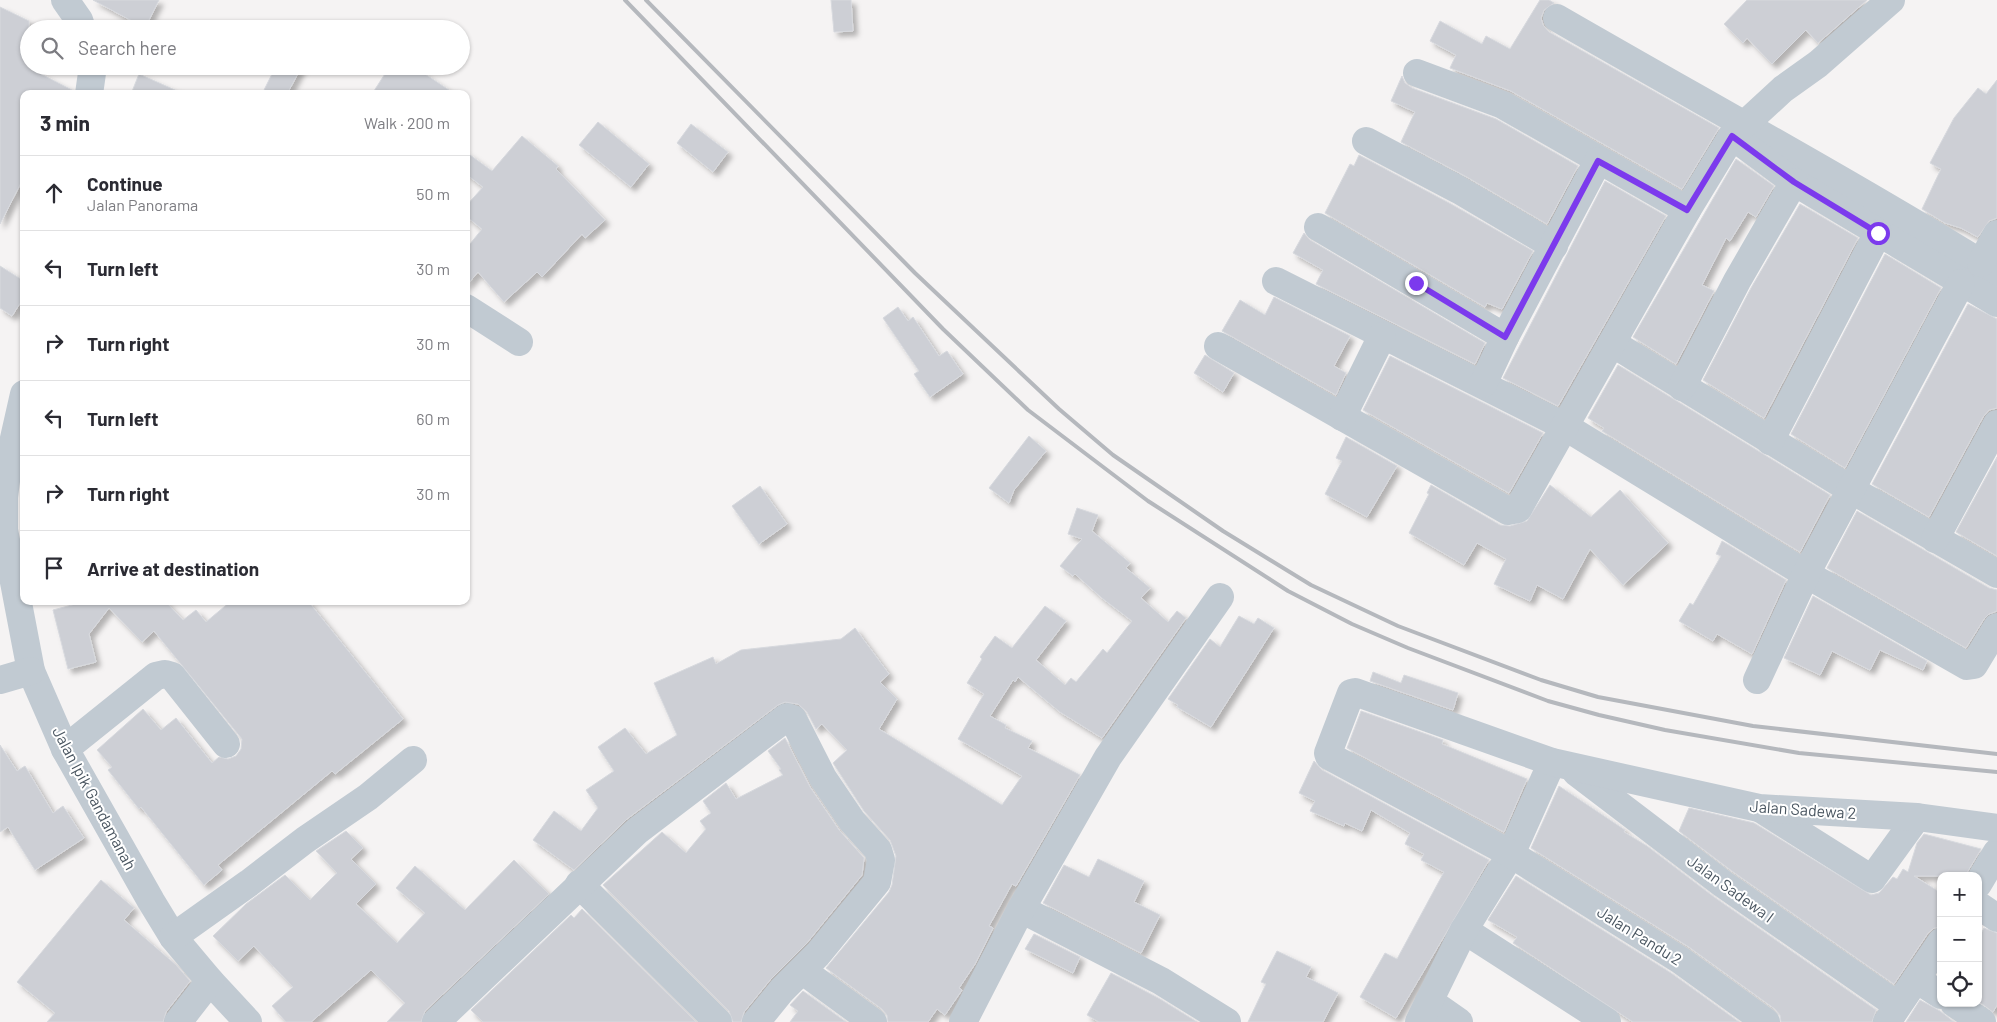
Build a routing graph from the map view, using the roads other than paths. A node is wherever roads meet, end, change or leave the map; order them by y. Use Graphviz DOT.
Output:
graph roads {
  1 [pos="65,0"];
  2 [pos="1891,0"];
  3 [pos="1557,18"];
  4 [pos="79,20"];
  5 [pos="1417,73"];
  6 [pos="92,75"];
  7 [pos="90,90"];
  8 [pos="1737,130"];
  9 [pos="1366,141"];
  10 [pos="1598,161"];
  11 [pos="1794,182"];
  12 [pos="1687,210"];
  13 [pos="1318,227"];
  14 [pos="1878,233"];
  15 [pos="1997,234"];
  16 [pos="1554,246"];
  17 [pos="1989,268"];
  18 [pos="1276,281"];
  19 [pos="1961,283"];
  20 [pos="1997,303"];
  21 [pos="470,311"];
  22 [pos="1382,336"];
  23 [pos="1505,337"];
  24 [pos="519,342"];
  25 [pos="1612,343"];
  26 [pos="1218,346"];
  27 [pos="1483,384"];
  28 [pos="1682,387"];
  29 [pos="20,412"];
  30 [pos="1342,416"];
  31 [pos="1997,424"];
  32 [pos="1564,426"];
  33 [pos="1770,441"];
  34 [pos="1850,489"];
  35 [pos="2,495"];
  36 [pos="1935,539"];
  37 [pos="1806,574"];
  38 [pos="1997,574"];
  39 [pos="1220,597"];
  40 [pos="1997,627"];
  41 [pos="31,671"];
  42 [pos="0,680"];
  43 [pos="1757,680"];
  44 [pos="226,744"];
  45 [pos="65,749"];
  46 [pos="413,760"];
  47 [pos="1560,764"];
  48 [pos="1759,808"];
  49 [pos="1917,816"];
  50 [pos="1997,828"];
  51 [pos="1997,852"];
  52 [pos="1511,854"];
  53 [pos="1982,877"];
  54 [pos="579,884"];
  55 [pos="1982,908"];
  56 [pos="1021,909"];
  57 [pos="1997,918"];
  58 [pos="1464,930"];
  59 [pos="173,937"];
  60 [pos="1937,948"];
  61 [pos="803,971"];
  62 [pos="1916,979"];
  63 [pos="210,982"];
  64 [pos="1937,992"];
  65 [pos="1960,1007"];
  66 [pos="1424,1012"];
  67 [pos="1892,1013"];
  68 [pos="178,1022"];
  69 [pos="248,1022"];
  70 [pos="436,1022"];
  71 [pos="718,1022"];
  72 [pos="756,1022"];
  73 [pos="873,1022"];
  74 [pos="962,1022"];
  75 [pos="1227,1022"];
  76 [pos="1459,1022"];
  77 [pos="1607,1022"];
  78 [pos="1766,1022"];
  79 [pos="1982,1022"];
  1 -- 4 [label="street"];
  2 -- 8 [label="street"];
  3 -- 8 [label="street"];
  5 -- 10 [label="street"];
  6 -- 7 [label="street"];
  8 -- 11 [label="street"];
  8 -- 12 [label="street"];
  8 -- 17 [label="street"];
  9 -- 16 [label="street"];
  10 -- 12 [label="street"];
  10 -- 16 [label="street"];
  11 -- 14 [label="street"];
  11 -- 28 [label="street"];
  12 -- 25 [label="street"];
  13 -- 23 [label="street"];
  14 -- 19 [label="street"];
  14 -- 33 [label="street"];
  15 -- 17 [label="street"];
  16 -- 23 [label="street"];
  18 -- 22 [label="street"];
  19 -- 20 [label="street"];
  19 -- 34 [label="street"];
  21 -- 24 [label="street"];
  22 -- 27 [label="street"];
  22 -- 30 [label="street"];
  23 -- 27 [label="street"];
  25 -- 28 [label="street"];
  25 -- 32 [label="street"];
  26 -- 30 [label="street"];
  27 -- 32 [label="street"];
  28 -- 33 [label="street"];
  29 -- 35 [label="street, Jalan Ipik Gandamanah"];
  30 -- 32 [label="street"];
  31 -- 36 [label="street"];
  32 -- 37 [label="street"];
  33 -- 34 [label="street"];
  34 -- 36 [label="street"];
  34 -- 37 [label="street"];
  35 -- 41 [label="street, Jalan Ipik Gandamanah"];
  36 -- 38 [label="street"];
  37 -- 40 [label="street"];
  37 -- 43 [label="street"];
  39 -- 56 [label="street"];
  41 -- 42 [label="street"];
  41 -- 45 [label="street, Jalan Ipik Gandamanah"];
  44 -- 45 [label="street"];
  45 -- 59 [label="street, Jalan Ipik Gandamanah"];
  46 -- 59 [label="street"];
  47 -- 48 [label="street, Jalan Sadewa 2"];
  47 -- 52 [label="street"];
  47 -- 52 [label="street, Jalan Pandu 2"];
  47 -- 67 [label="street, Jalan Sadewa I"];
  48 -- 49 [label="street, Jalan Sadewa 2"];
  48 -- 49 [label="street"];
  49 -- 50 [label="street, Jalan Sadewa 2"];
  51 -- 53 [label="street"];
  52 -- 58 [label="street"];
  52 -- 78 [label="street, Jalan Pandu 2"];
  54 -- 61 [label="street"];
  54 -- 70 [label="street"];
  54 -- 71 [label="street"];
  55 -- 57 [label="street"];
  56 -- 74 [label="street"];
  56 -- 75 [label="street"];
  58 -- 66 [label="street"];
  58 -- 77 [label="street"];
  59 -- 63 [label="street, Jalan Ipik Gandamanah"];
  60 -- 62 [label="street"];
  61 -- 72 [label="street"];
  61 -- 73 [label="street"];
  62 -- 64 [label="street"];
  62 -- 67 [label="street"];
  63 -- 68 [label="street"];
  63 -- 69 [label="street, Jalan Ipik Gandamanah"];
  65 -- 79 [label="street"];
  66 -- 76 [label="street"];
}
